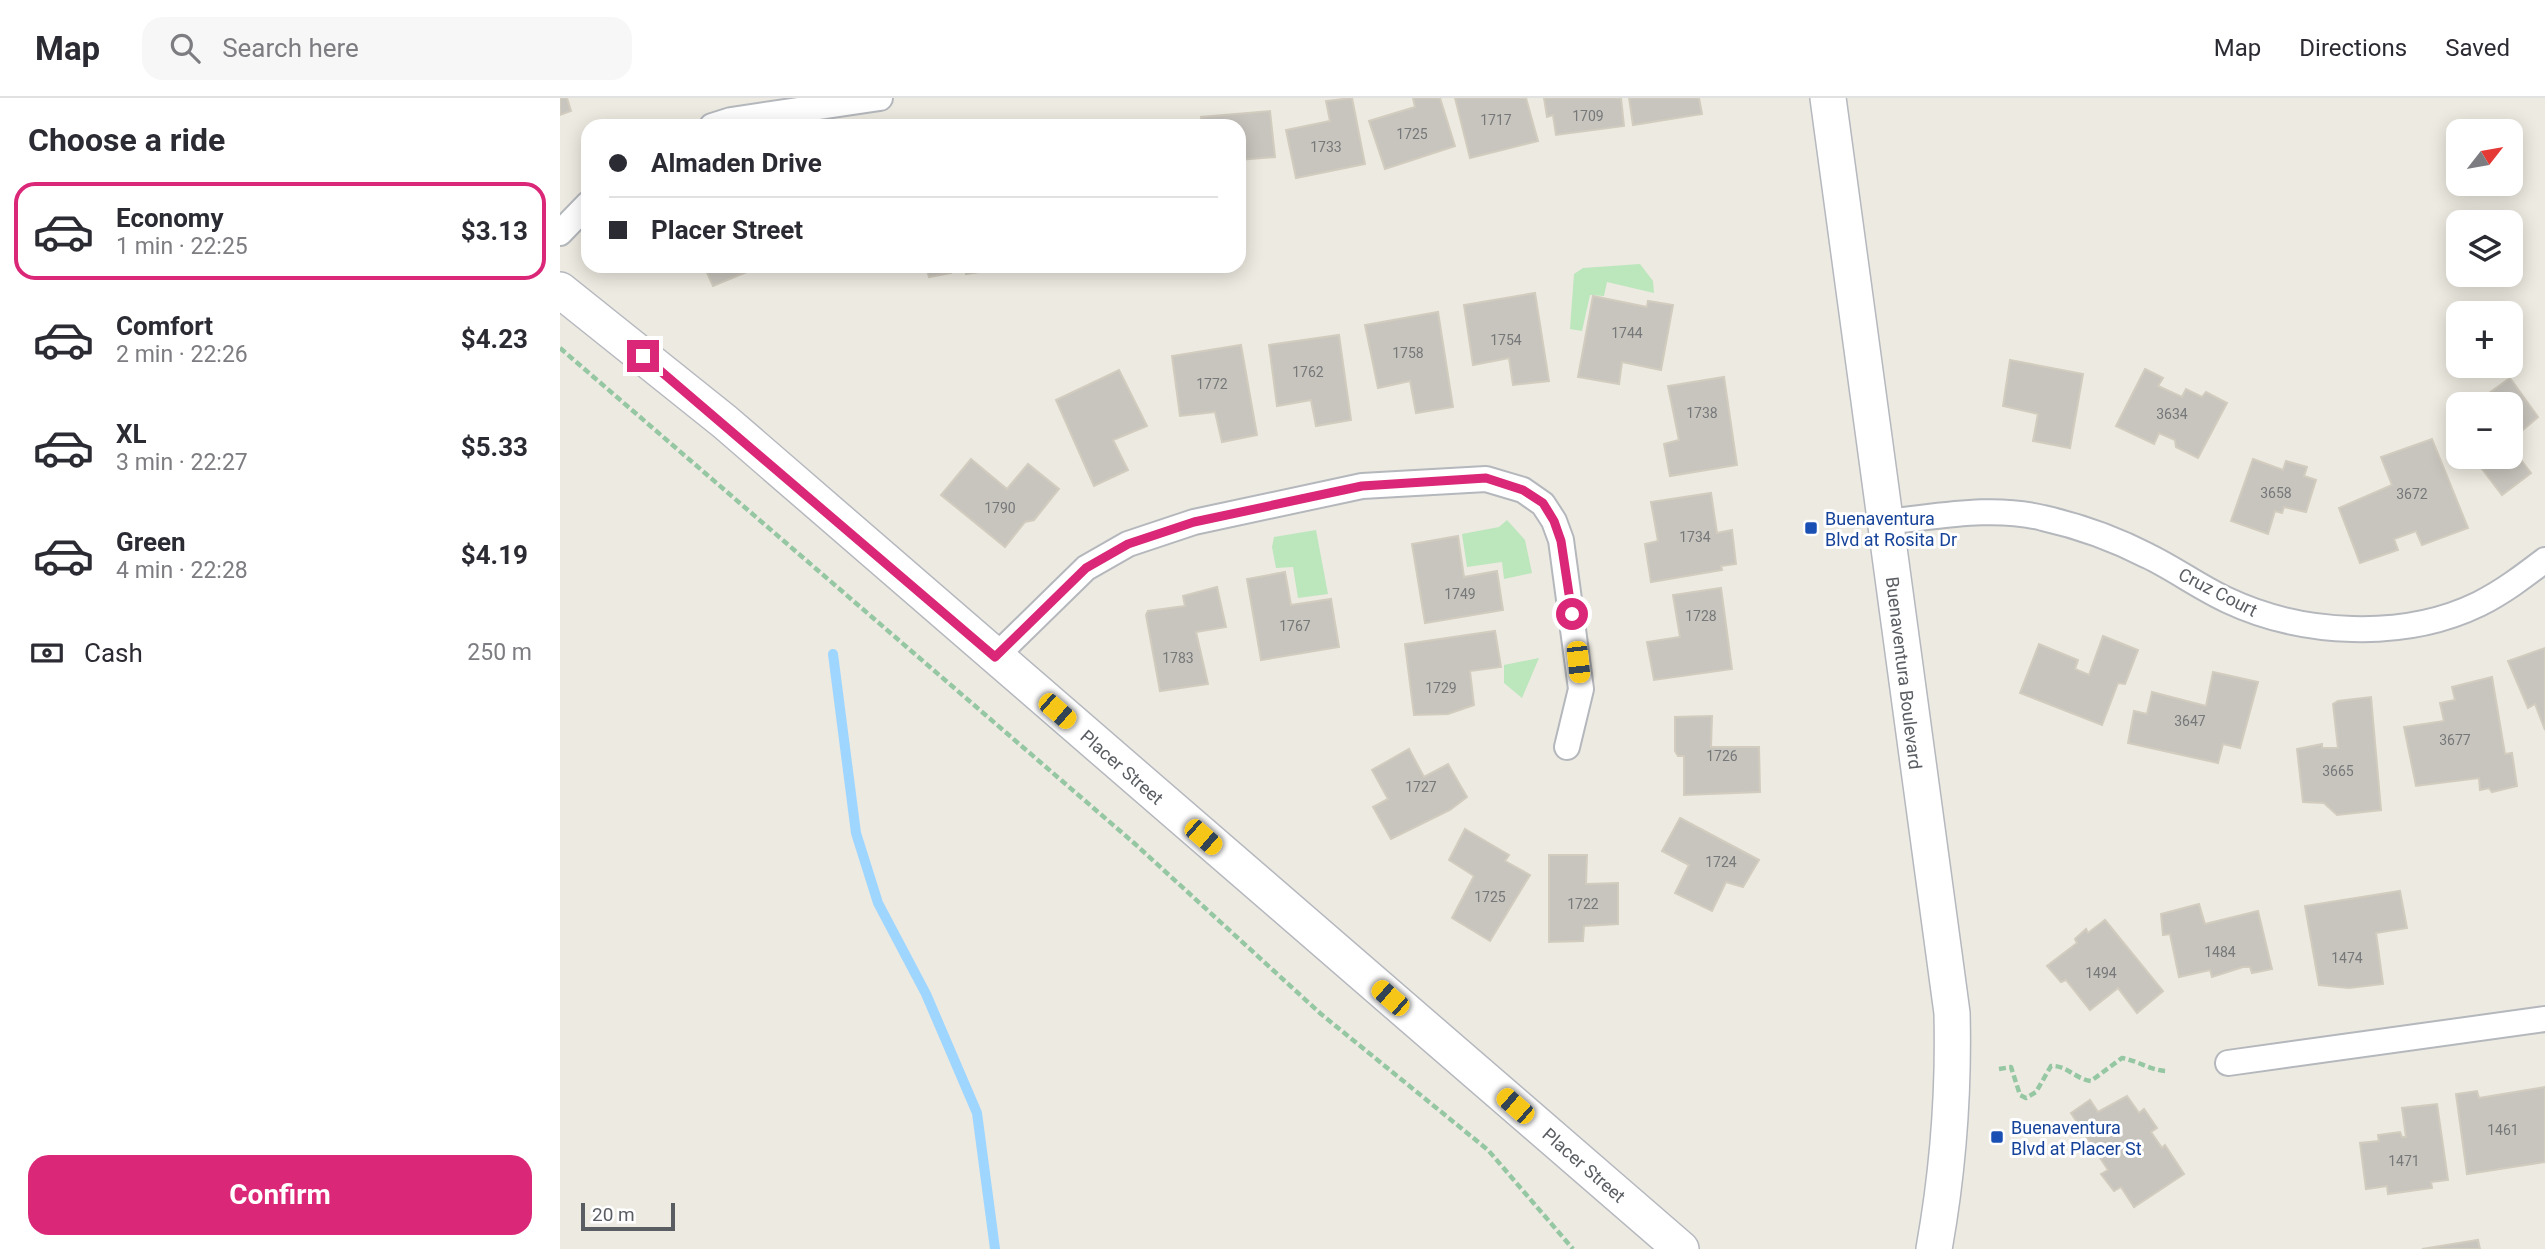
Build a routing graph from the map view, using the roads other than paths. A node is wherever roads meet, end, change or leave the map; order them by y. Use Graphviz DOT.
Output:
graph roads {
  1 [pos="880,98"];
  2 [pos="1828,98"];
  3 [pos="738,119"];
  4 [pos="581,211"];
  5 [pos="560,233"];
  6 [pos="560,290"];
  7 [pos="1885,522"];
  8 [pos="2545,560"];
  9 [pos="995,657"];
  10 [pos="1567,747"];
  11 [pos="2545,1019"];
  12 [pos="2228,1063"];
  13 [pos="1681,1249"];
  14 [pos="1934,1249"];
  1 -- 3 [label="street"];
  2 -- 7 [label="main road, Buenaventura Boulevard"];
  4 -- 5 [label="street"];
  6 -- 9 [label="main road, Placer Street"];
  7 -- 8 [label="street, Cruz Court"];
  7 -- 14 [label="main road, Buenaventura Boulevard"];
  9 -- 10 [label="street"];
  9 -- 13 [label="main road, Placer Street"];
  11 -- 12 [label="street"];
}
